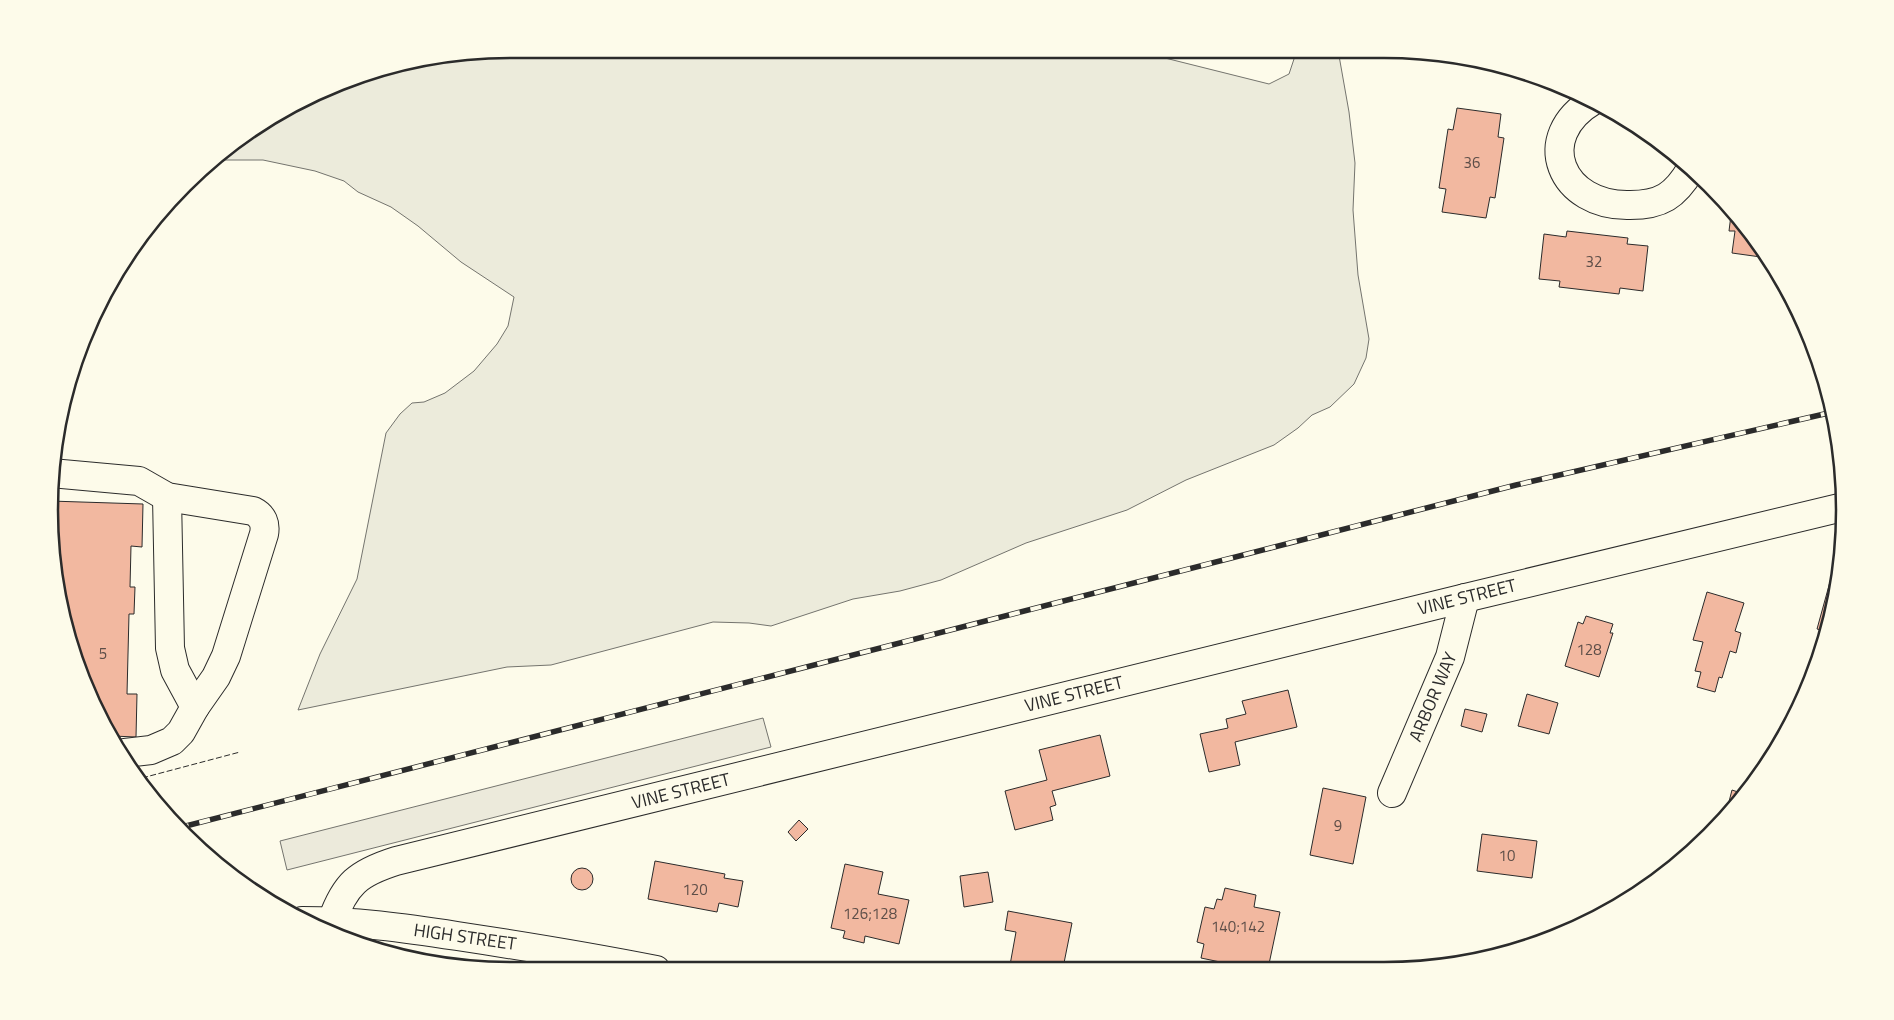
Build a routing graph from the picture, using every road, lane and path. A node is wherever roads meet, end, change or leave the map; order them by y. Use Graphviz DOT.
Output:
graph roads {
  1 [pos="1587,106"];
  2 [pos="1687,174"];
  3 [pos="59,474"];
  4 [pos="167,497"];
  5 [pos="1836,509"];
  6 [pos="1465,598"];
  7 [pos="195,707"];
  8 [pos="129,752"];
  9 [pos="1392,793"];
  10 [pos="321,921"];
  11 [pos="332,921"];
  12 [pos="578,962"];
  1 -- 2 [label="street"];
  3 -- 4 [label="street"];
  4 -- 7 [label="street"];
  4 -- 7 [label="street"];
  5 -- 6 [label="street, VINE STREET"];
  6 -- 9 [label="street, ARBOR WAY"];
  6 -- 11 [label="street, VINE STREET"];
  7 -- 8 [label="street"];
  10 -- 11 [label="street, HIGH STREET"];
  11 -- 12 [label="street, HIGH STREET"];
}
